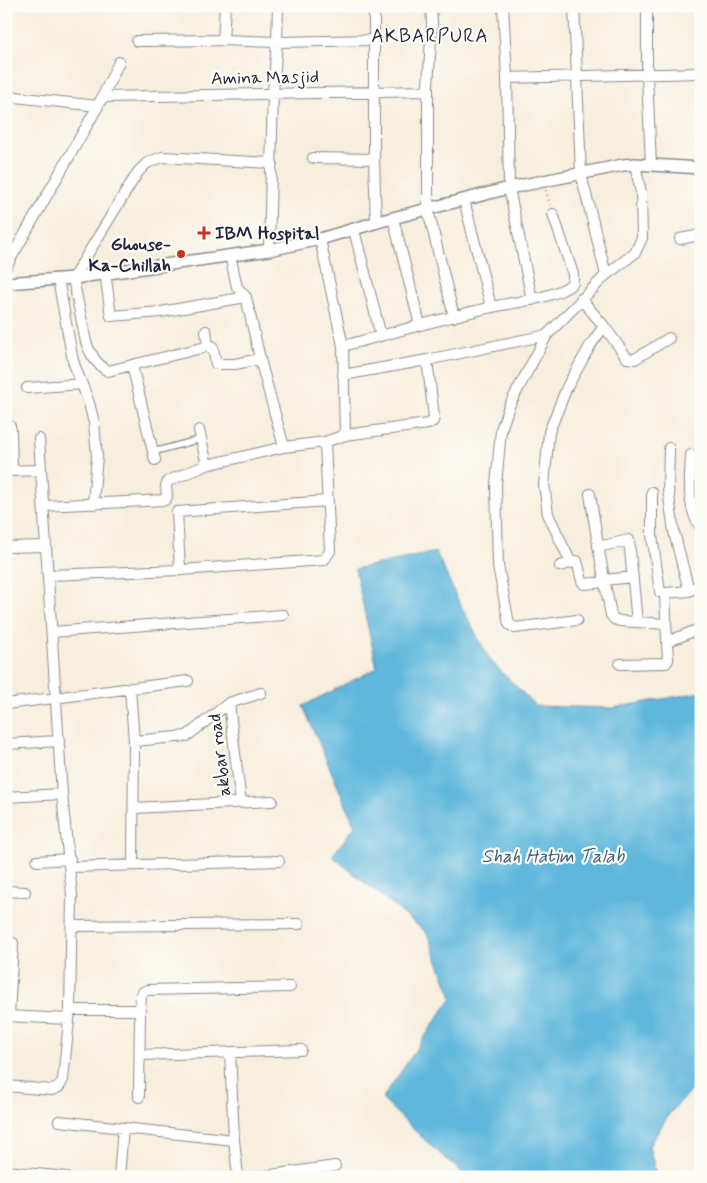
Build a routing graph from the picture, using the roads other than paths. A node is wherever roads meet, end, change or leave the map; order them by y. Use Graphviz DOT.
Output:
graph roads {
  1 [pos="225,6"];
  2 [pos="278,6"];
  3 [pos="374,6"];
  4 [pos="431,6"];
  5 [pos="504,6"];
  6 [pos="574,6"];
  7 [pos="647,6"];
  8 [pos="223,40"];
  9 [pos="374,40"];
  10 [pos="137,41"];
  11 [pos="277,42"];
  12 [pos="119,62"];
  13 [pos="701,73"];
  14 [pos="648,75"];
  15 [pos="577,77"];
  16 [pos="507,78"];
  17 [pos="428,91"];
  18 [pos="374,92"];
  19 [pos="273,93"];
  20 [pos="6,96"];
  21 [pos="101,101"];
  22 [pos="313,158"];
  23 [pos="374,159"];
  24 [pos="272,162"];
  25 [pos="634,164"];
  26 [pos="651,165"];
  27 [pos="701,168"];
  28 [pos="581,174"];
  29 [pos="508,188"];
  30 [pos="464,200"];
  31 [pos="428,210"];
  32 [pos="553,214"];
  33 [pos="393,218"];
  34 [pos="376,223"];
  35 [pos="354,230"];
  36 [pos="701,236"];
  37 [pos="320,239"];
  38 [pos="680,239"];
  39 [pos="269,250"];
  40 [pos="230,255"];
  41 [pos="6,267"];
  42 [pos="105,272"];
  43 [pos="606,275"];
  44 [pos="73,278"];
  45 [pos="58,279"];
  46 [pos="6,283"];
  47 [pos="246,297"];
  48 [pos="581,299"];
  49 [pos="532,300"];
  50 [pos="491,307"];
  51 [pos="454,317"];
  52 [pos="420,326"];
  53 [pos="604,326"];
  54 [pos="206,331"];
  55 [pos="547,335"];
  56 [pos="381,336"];
  57 [pos="669,338"];
  58 [pos="208,346"];
  59 [pos="343,346"];
  60 [pos="260,359"];
  61 [pos="427,360"];
  62 [pos="132,365"];
  63 [pos="343,375"];
  64 [pos="82,384"];
  65 [pos="27,388"];
  66 [pos="6,424"];
  67 [pos="200,434"];
  68 [pos="345,435"];
  69 [pos="39,439"];
  70 [pos="325,442"];
  71 [pos="284,447"];
  72 [pos="669,448"];
  73 [pos="691,455"];
  74 [pos="154,456"];
  75 [pos="207,465"];
  76 [pos="41,470"];
  77 [pos="9,471"];
  78 [pos="652,492"];
  79 [pos="590,494"];
  80 [pos="327,502"];
  81 [pos="93,504"];
  82 [pos="44,506"];
  83 [pos="701,528"];
  84 [pos="46,546"];
  85 [pos="6,547"];
  86 [pos="598,547"];
  87 [pos="571,563"];
  88 [pos="560,566"];
  89 [pos="180,570"];
  90 [pos="49,575"];
  91 [pos="633,577"];
  92 [pos="604,581"];
  93 [pos="697,588"];
  94 [pos="665,593"];
  95 [pos="283,616"];
  96 [pos="577,620"];
  97 [pos="637,622"];
  98 [pos="666,624"];
  99 [pos="701,628"];
  100 [pos="52,632"];
  101 [pos="667,642"];
  102 [pos="620,664"];
  103 [pos="188,681"];
  104 [pos="130,689"];
  105 [pos="261,694"];
  106 [pos="56,699"];
  107 [pos="229,702"];
  108 [pos="6,704"];
  109 [pos="59,741"];
  110 [pos="134,741"];
  111 [pos="6,744"];
  112 [pos="62,794"];
  113 [pos="6,797"];
  114 [pos="272,801"];
  115 [pos="241,803"];
  116 [pos="134,808"];
  117 [pos="279,860"];
  118 [pos="37,861"];
  119 [pos="70,863"];
  120 [pos="134,866"];
  121 [pos="6,891"];
  122 [pos="24,892"];
  123 [pos="299,924"];
  124 [pos="72,926"];
  125 [pos="13,943"];
  126 [pos="290,987"];
  127 [pos="140,1010"];
  128 [pos="69,1014"];
  129 [pos="8,1016"];
  130 [pos="300,1050"];
  131 [pos="230,1052"];
  132 [pos="140,1055"];
  133 [pos="6,1086"];
  134 [pos="138,1097"];
  135 [pos="59,1122"];
  136 [pos="123,1128"];
  137 [pos="234,1140"];
  138 [pos="335,1166"];
  139 [pos="6,1171"];
  140 [pos="41,1176"];
  141 [pos="66,1177"];
  142 [pos="119,1177"];
  143 [pos="238,1177"];
  144 [pos="257,1177"];
  1 -- 8 [label="street"];
  2 -- 11 [label="street"];
  3 -- 9 [label="street"];
  4 -- 17 [label="street"];
  5 -- 16 [label="street"];
  6 -- 15 [label="street"];
  7 -- 14 [label="street"];
  8 -- 10 [label="street"];
  8 -- 11 [label="street"];
  9 -- 11 [label="street"];
  9 -- 18 [label="street"];
  11 -- 19 [label="street"];
  12 -- 21 [label="street"];
  13 -- 14 [label="street"];
  14 -- 15 [label="street"];
  14 -- 26 [label="street"];
  15 -- 16 [label="street"];
  15 -- 28 [label="street"];
  16 -- 29 [label="street"];
  17 -- 18 [label="street, Amina Masjid"];
  17 -- 31 [label="street"];
  18 -- 19 [label="street, Amina Masjid"];
  18 -- 23 [label="street"];
  19 -- 21 [label="street, Amina Masjid"];
  19 -- 24 [label="street"];
  20 -- 21 [label="street, Amina Masjid"];
  21 -- 41 [label="street"];
  22 -- 23 [label="street"];
  23 -- 34 [label="street"];
  24 -- 39 [label="street"];
  24 -- 44 [label="street"];
  25 -- 26 [label="street"];
  25 -- 28 [label="street"];
  25 -- 43 [label="street"];
  26 -- 27 [label="street"];
  28 -- 29 [label="street"];
  28 -- 43 [label="street"];
  29 -- 30 [label="street"];
  29 -- 49 [label="street"];
  30 -- 31 [label="street"];
  30 -- 50 [label="street"];
  31 -- 33 [label="street"];
  31 -- 51 [label="street"];
  32 -- 49 [label="street"];
  33 -- 34 [label="street"];
  33 -- 52 [label="street"];
  34 -- 35 [label="street"];
  35 -- 37 [label="street"];
  35 -- 56 [label="street"];
  36 -- 38 [label="street"];
  37 -- 39 [label="street"];
  37 -- 59 [label="street"];
  39 -- 40 [label="street"];
  40 -- 42 [label="street"];
  40 -- 47 [label="street"];
  42 -- 44 [label="street"];
  42 -- 47 [label="street"];
  43 -- 48 [label="street"];
  44 -- 45 [label="street"];
  44 -- 62 [label="street"];
  45 -- 46 [label="street"];
  45 -- 64 [label="street"];
  47 -- 60 [label="street"];
  48 -- 53 [label="street"];
  48 -- 55 [label="street"];
  49 -- 50 [label="street"];
  50 -- 51 [label="street"];
  51 -- 52 [label="street"];
  52 -- 56 [label="street"];
  53 -- 57 [label="street"];
  53 -- 87 [label="street"];
  54 -- 58 [label="street"];
  55 -- 61 [label="street"];
  55 -- 96 [label="street"];
  56 -- 59 [label="street"];
  58 -- 60 [label="street"];
  58 -- 62 [label="street"];
  59 -- 63 [label="street"];
  60 -- 71 [label="street"];
  61 -- 63 [label="street"];
  61 -- 68 [label="street"];
  62 -- 74 [label="street"];
  63 -- 68 [label="street"];
  64 -- 65 [label="street"];
  64 -- 81 [label="street"];
  66 -- 77 [label="street"];
  67 -- 74 [label="lane"];
  67 -- 75 [label="street"];
  68 -- 70 [label="street"];
  69 -- 76 [label="street"];
  70 -- 71 [label="street"];
  70 -- 80 [label="street"];
  71 -- 75 [label="street"];
  72 -- 93 [label="street"];
  73 -- 83 [label="street"];
  75 -- 81 [label="street"];
  76 -- 77 [label="street"];
  76 -- 82 [label="street"];
  78 -- 94 [label="street"];
  79 -- 86 [label="street"];
  80 -- 89 [label="street"];
  80 -- 89 [label="street"];
  81 -- 82 [label="street"];
  82 -- 84 [label="street"];
  84 -- 85 [label="street"];
  84 -- 90 [label="street"];
  86 -- 91 [label="street"];
  86 -- 92 [label="street"];
  87 -- 88 [label="street"];
  87 -- 92 [label="street"];
  89 -- 90 [label="street"];
  90 -- 100 [label="street"];
  91 -- 92 [label="street"];
  91 -- 97 [label="street"];
  92 -- 97 [label="street"];
  93 -- 94 [label="street"];
  94 -- 98 [label="street"];
  95 -- 100 [label="street"];
  97 -- 98 [label="street"];
  98 -- 101 [label="street"];
  99 -- 101 [label="street"];
  100 -- 106 [label="street"];
  101 -- 102 [label="street"];
  103 -- 104 [label="street"];
  104 -- 106 [label="street"];
  104 -- 110 [label="street"];
  105 -- 107 [label="street"];
  106 -- 108 [label="street"];
  106 -- 109 [label="street"];
  107 -- 110 [label="street"];
  107 -- 115 [label="street, akbar road"];
  109 -- 111 [label="street"];
  109 -- 112 [label="street"];
  110 -- 116 [label="street"];
  112 -- 113 [label="street"];
  112 -- 119 [label="street"];
  114 -- 115 [label="street"];
  115 -- 116 [label="street"];
  116 -- 120 [label="street"];
  117 -- 120 [label="street"];
  118 -- 119 [label="street"];
  119 -- 120 [label="street"];
  119 -- 124 [label="street"];
  121 -- 122 [label="street"];
  123 -- 124 [label="street"];
  124 -- 128 [label="street"];
  125 -- 129 [label="street"];
  126 -- 127 [label="street"];
  127 -- 128 [label="street"];
  127 -- 132 [label="street"];
  128 -- 129 [label="street"];
  128 -- 133 [label="street"];
  130 -- 131 [label="street"];
  131 -- 132 [label="street"];
  131 -- 137 [label="street"];
  132 -- 134 [label="street"];
  135 -- 136 [label="street"];
  136 -- 137 [label="street"];
  136 -- 142 [label="street"];
  137 -- 143 [label="street"];
  138 -- 144 [label="street"];
  139 -- 140 [label="street"];
  140 -- 141 [label="street"];
}
